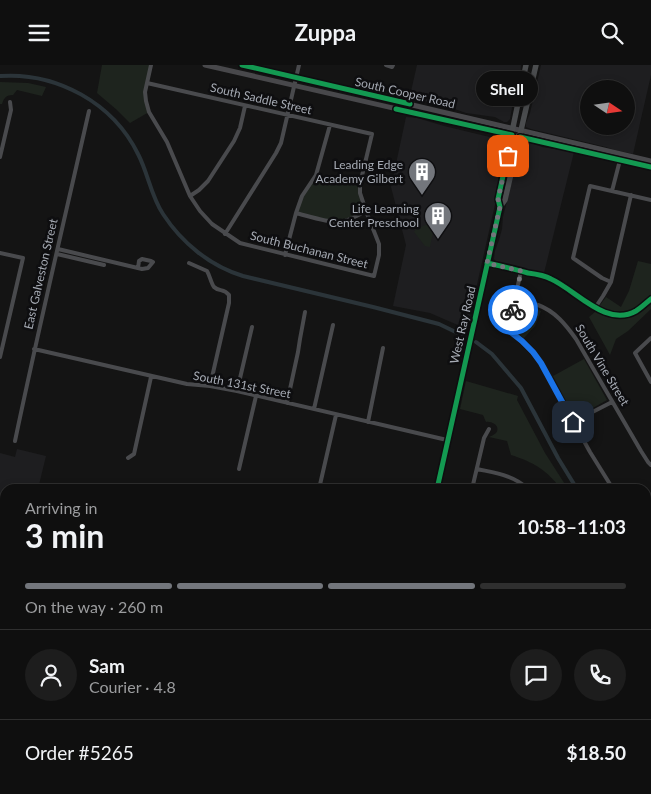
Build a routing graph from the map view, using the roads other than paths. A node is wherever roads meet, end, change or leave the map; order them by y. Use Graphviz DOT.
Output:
graph roads {
  1 [pos="151,65"];
  2 [pos="205,65"];
  3 [pos="242,65"];
  4 [pos="299,65"];
  5 [pos="386,65"];
  6 [pos="526,65"];
  7 [pos="536,65"];
  8 [pos="392,66"];
  9 [pos="296,77"];
  10 [pos="147,83"];
  11 [pos="295,86"];
  12 [pos="10,102"];
  13 [pos="245,105"];
  14 [pos="414,105"];
  15 [pos="89,111"];
  16 [pos="412,113"];
  17 [pos="287,115"];
  18 [pos="330,125"];
  19 [pos="514,128"];
  20 [pos="522,130"];
  21 [pos="512,135"];
  22 [pos="520,137"];
  23 [pos="1,151"];
  24 [pos="621,154"];
  25 [pos="0,157"];
  26 [pos="620,160"];
  27 [pos="651,161"];
  28 [pos="651,167"];
  29 [pos="612,191"];
  30 [pos="190,195"];
  31 [pos="631,195"];
  32 [pos="651,200"];
  33 [pos="500,207"];
  34 [pos="366,211"];
  35 [pos="296,213"];
  36 [pos="225,234"];
  37 [pos="57,251"];
  38 [pos="0,253"];
  39 [pos="285,255"];
  40 [pos="189,263"];
  41 [pos="487,263"];
  42 [pos="104,265"];
  43 [pos="138,268"];
  44 [pos="521,271"];
  45 [pos="611,282"];
  46 [pos="651,299"];
  47 [pos="515,300"];
  48 [pos="595,308"];
  49 [pos="305,312"];
  50 [pos="334,325"];
  51 [pos="252,327"];
  52 [pos="651,338"];
  53 [pos="384,348"];
  54 [pos="34,349"];
  55 [pos="0,357"];
  56 [pos="151,377"];
  57 [pos="651,382"];
  58 [pos="210,386"];
  59 [pos="238,391"];
  60 [pos="256,396"];
  61 [pos="612,402"];
  62 [pos="287,403"];
  63 [pos="314,409"];
  64 [pos="336,415"];
  65 [pos="368,422"];
  66 [pos="573,422"];
  67 [pos="489,429"];
  68 [pos="447,440"];
  69 [pos="15,441"];
  70 [pos="128,458"];
  71 [pos="651,465"];
  72 [pos="240,469"];
  73 [pos="477,469"];
  74 [pos="320,484"];
  75 [pos="437,484"];
  76 [pos="473,484"];
  77 [pos="522,484"];
  78 [pos="610,484"];
  1 -- 10 [label="street, South Buchanan Street"];
  2 -- 11 [label="main road, South Cooper Road"];
  3 -- 9 [label="main road, South Cooper Road"];
  4 -- 9 [label="street"];
  5 -- 8 [label="street"];
  6 -- 19 [label="main road, West Ray Road"];
  7 -- 20 [label="main road, West Ray Road"];
  9 -- 11 [label="street"];
  9 -- 14 [label="main road, South Cooper Road"];
  10 -- 13 [label="street, South Saddle Street"];
  10 -- 30 [label="street, South Buchanan Street"];
  11 -- 16 [label="main road, South Cooper Road"];
  11 -- 17 [label="street"];
  12 -- 23 [label="street"];
  13 -- 17 [label="street, South Saddle Street"];
  13 -- 30 [label="street"];
  14 -- 16 [label="main road"];
  14 -- 19 [label="main road, South Cooper Road"];
  15 -- 37 [label="street, East Galveston Street"];
  16 -- 21 [label="main road, South Cooper Road"];
  17 -- 18 [label="street, South Saddle Street"];
  17 -- 36 [label="street"];
  18 -- 34 [label="street, South Saddle Street"];
  18 -- 35 [label="street"];
  19 -- 20 [label="main road, South Cooper Road"];
  19 -- 21 [label="main road, West Ray Road"];
  20 -- 22 [label="main road, West Ray Road"];
  20 -- 24 [label="main road, South Cooper Road"];
  21 -- 22 [label="main road, South Cooper Road"];
  21 -- 33 [label="main road, West Ray Road"];
  22 -- 26 [label="main road, South Cooper Road"];
  22 -- 33 [label="main road, West Ray Road"];
  23 -- 25 [label="street"];
  24 -- 26 [label="main road"];
  24 -- 27 [label="main road, South Cooper Road"];
  26 -- 28 [label="main road, South Cooper Road"];
  26 -- 29 [label="street"];
  29 -- 31 [label="street"];
  29 -- 45 [label="street"];
  30 -- 36 [label="street, South Buchanan Street"];
  31 -- 32 [label="street"];
  31 -- 45 [label="street"];
  33 -- 41 [label="main road, West Ray Road"];
  34 -- 35 [label="street"];
  34 -- 39 [label="street, South Buchanan Street"];
  35 -- 39 [label="street"];
  36 -- 39 [label="street, South Buchanan Street"];
  37 -- 42 [label="street"];
  37 -- 43 [label="street"];
  37 -- 54 [label="street, East Galveston Street"];
  38 -- 55 [label="street"];
  40 -- 58 [label="street"];
  41 -- 44 [label="street"];
  41 -- 68 [label="main road, West Ray Road"];
  44 -- 47 [label="street"];
  44 -- 48 [label="street"];
  45 -- 48 [label="street"];
  46 -- 48 [label="street"];
  47 -- 61 [label="street, South Vine Street"];
  47 -- 66 [label="street"];
  49 -- 62 [label="street"];
  50 -- 63 [label="street"];
  51 -- 59 [label="street"];
  52 -- 57 [label="street"];
  53 -- 65 [label="street"];
  54 -- 56 [label="street, South 131st Street"];
  54 -- 69 [label="street, East Galveston Street"];
  56 -- 58 [label="street, South 131st Street"];
  56 -- 70 [label="street"];
  58 -- 59 [label="street, South 131st Street"];
  59 -- 60 [label="street, South 131st Street"];
  60 -- 62 [label="street, South 131st Street"];
  60 -- 72 [label="street"];
  61 -- 66 [label="street"];
  61 -- 71 [label="street, South Vine Street"];
  62 -- 63 [label="street, South 131st Street"];
  63 -- 64 [label="street, South 131st Street"];
  64 -- 65 [label="street, South 131st Street"];
  64 -- 74 [label="street"];
  65 -- 68 [label="street, South 131st Street"];
  66 -- 78 [label="street"];
  67 -- 73 [label="street"];
  68 -- 75 [label="main road, West Ray Road"];
  73 -- 76 [label="street"];
  73 -- 77 [label="street"];
}
